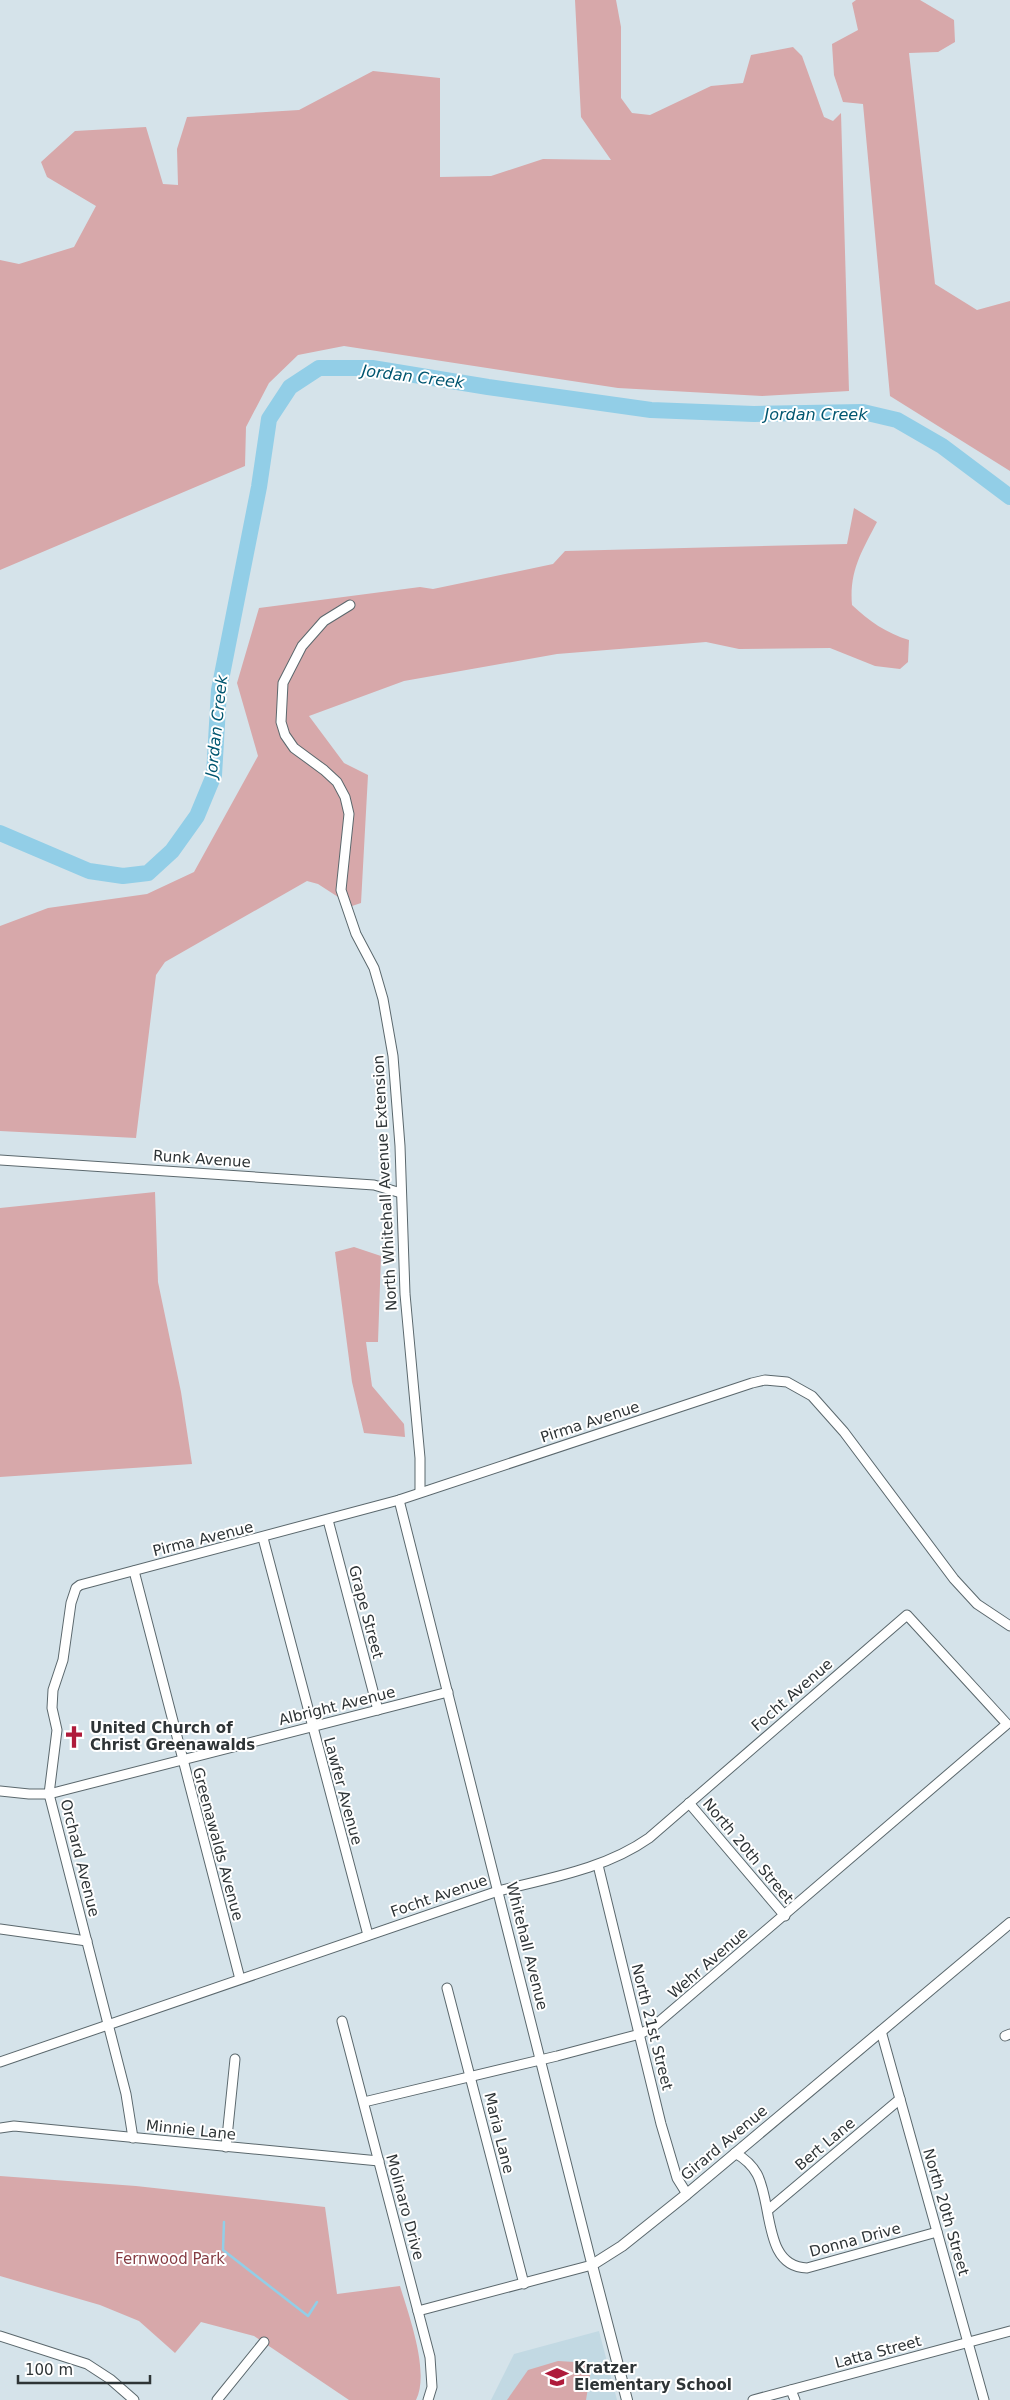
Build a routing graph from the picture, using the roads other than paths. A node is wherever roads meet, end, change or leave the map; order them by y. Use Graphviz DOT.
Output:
graph roads {
  1 [pos="350,606"];
  2 [pos="0,1160"];
  3 [pos="401,1193"];
  4 [pos="420,1492"];
  5 [pos="399,1500"];
  6 [pos="328,1520"];
  7 [pos="263,1538"];
  8 [pos="134,1570"];
  9 [pos="80,1585"];
  10 [pos="907,1615"];
  11 [pos="1010,1626"];
  12 [pos="448,1692"];
  13 [pos="378,1710"];
  14 [pos="312,1727"];
  15 [pos="182,1759"];
  16 [pos="0,1791"];
  17 [pos="49,1794"];
  18 [pos="689,1803"];
  19 [pos="598,1865"];
  20 [pos="498,1891"];
  21 [pos="785,1916"];
  22 [pos="1010,1923"];
  23 [pos="0,1929"];
  24 [pos="368,1935"];
  25 [pos="87,1941"];
  26 [pos="240,1979"];
  27 [pos="447,1988"];
  28 [pos="342,2021"];
  29 [pos="108,2024"];
  30 [pos="881,2031"];
  31 [pos="640,2034"];
  32 [pos="235,2059"];
  33 [pos="540,2060"];
  34 [pos="0,2062"];
  35 [pos="470,2076"];
  36 [pos="900,2098"];
  37 [pos="364,2102"];
  38 [pos="0,2128"];
  39 [pos="134,2138"];
  40 [pos="226,2147"];
  41 [pos="735,2153"];
  42 [pos="379,2161"];
  43 [pos="687,2194"];
  44 [pos="768,2210"];
  45 [pos="937,2232"];
  46 [pos="592,2265"];
  47 [pos="524,2284"];
  48 [pos="418,2312"];
  49 [pos="1010,2331"];
  50 [pos="0,2336"];
  51 [pos="264,2342"];
  52 [pos="968,2342"];
  53 [pos="792,2390"];
  54 [pos="134,2400"];
  55 [pos="217,2400"];
  56 [pos="428,2400"];
  57 [pos="627,2400"];
  58 [pos="753,2400"];
  59 [pos="795,2400"];
  60 [pos="984,2400"];
  1 -- 3 [label="street, North Whitehall Avenue Extension"];
  2 -- 3 [label="street, Runk Avenue"];
  3 -- 4 [label="street, North Whitehall Avenue Extension"];
  4 -- 5 [label="street, Pirma Avenue"];
  4 -- 11 [label="street, Pirma Avenue"];
  5 -- 6 [label="street, Pirma Avenue"];
  5 -- 12 [label="street, Whitehall Avenue"];
  6 -- 7 [label="street, Pirma Avenue"];
  6 -- 13 [label="street, Grape Street"];
  7 -- 8 [label="street, Pirma Avenue"];
  7 -- 14 [label="street, Lawfer Avenue"];
  8 -- 9 [label="street, Pirma Avenue"];
  8 -- 15 [label="street, Greenawalds Avenue"];
  9 -- 17 [label="street, Orchard Avenue"];
  10 -- 18 [label="street, Focht Avenue"];
  10 -- 21 [label="street, Wehr Avenue"];
  12 -- 13 [label="street, Albright Avenue"];
  12 -- 20 [label="street, Whitehall Avenue"];
  13 -- 14 [label="street, Albright Avenue"];
  14 -- 15 [label="street, Albright Avenue"];
  14 -- 24 [label="street, Lawfer Avenue"];
  15 -- 17 [label="street, Albright Avenue"];
  15 -- 26 [label="street, Greenawalds Avenue"];
  16 -- 17 [label="street, Albright Avenue"];
  17 -- 25 [label="street, Orchard Avenue"];
  18 -- 19 [label="street, Focht Avenue"];
  18 -- 21 [label="street, North 20th Street"];
  19 -- 20 [label="street, Focht Avenue"];
  19 -- 31 [label="street, North 21st Street"];
  20 -- 24 [label="street, Focht Avenue"];
  20 -- 33 [label="street, Whitehall Avenue"];
  21 -- 31 [label="street, Wehr Avenue"];
  22 -- 30 [label="street, Girard Avenue"];
  23 -- 25 [label="street"];
  24 -- 26 [label="street, Focht Avenue"];
  25 -- 29 [label="street, Orchard Avenue"];
  26 -- 29 [label="street, Focht Avenue"];
  27 -- 35 [label="street, Maria Lane"];
  28 -- 37 [label="street, Molinaro Drive"];
  29 -- 34 [label="street, Focht Avenue"];
  29 -- 39 [label="street, Orchard Avenue"];
  30 -- 36 [label="street, North 20th Street"];
  30 -- 41 [label="street, Girard Avenue"];
  31 -- 33 [label="street, Wehr Avenue"];
  31 -- 43 [label="street, North 21st Street"];
  32 -- 40 [label="street"];
  33 -- 35 [label="street, Wehr Avenue"];
  33 -- 46 [label="street, Whitehall Avenue"];
  35 -- 37 [label="street, Wehr Avenue"];
  35 -- 47 [label="street, Maria Lane"];
  36 -- 44 [label="street, Bert Lane"];
  36 -- 45 [label="street, North 20th Street"];
  37 -- 42 [label="street, Molinaro Drive"];
  38 -- 39 [label="street, Minnie Lane"];
  39 -- 40 [label="street, Minnie Lane"];
  40 -- 42 [label="street, Minnie Lane"];
  41 -- 43 [label="street, Girard Avenue"];
  41 -- 44 [label="street, Donna Drive"];
  42 -- 48 [label="street, Molinaro Drive"];
  43 -- 46 [label="street, Girard Avenue"];
  44 -- 45 [label="street, Donna Drive"];
  45 -- 52 [label="street, North 20th Street"];
  46 -- 47 [label="street, Girard Avenue"];
  46 -- 57 [label="street, Whitehall Avenue"];
  47 -- 48 [label="street, Girard Avenue"];
  48 -- 56 [label="street, Molinaro Drive"];
  49 -- 52 [label="street, Latta Street"];
  50 -- 54 [label="street"];
  51 -- 55 [label="street"];
  52 -- 53 [label="street, Latta Street"];
  52 -- 60 [label="street, North 20th Street"];
  53 -- 58 [label="street, Latta Street"];
  53 -- 59 [label="street"];
}
